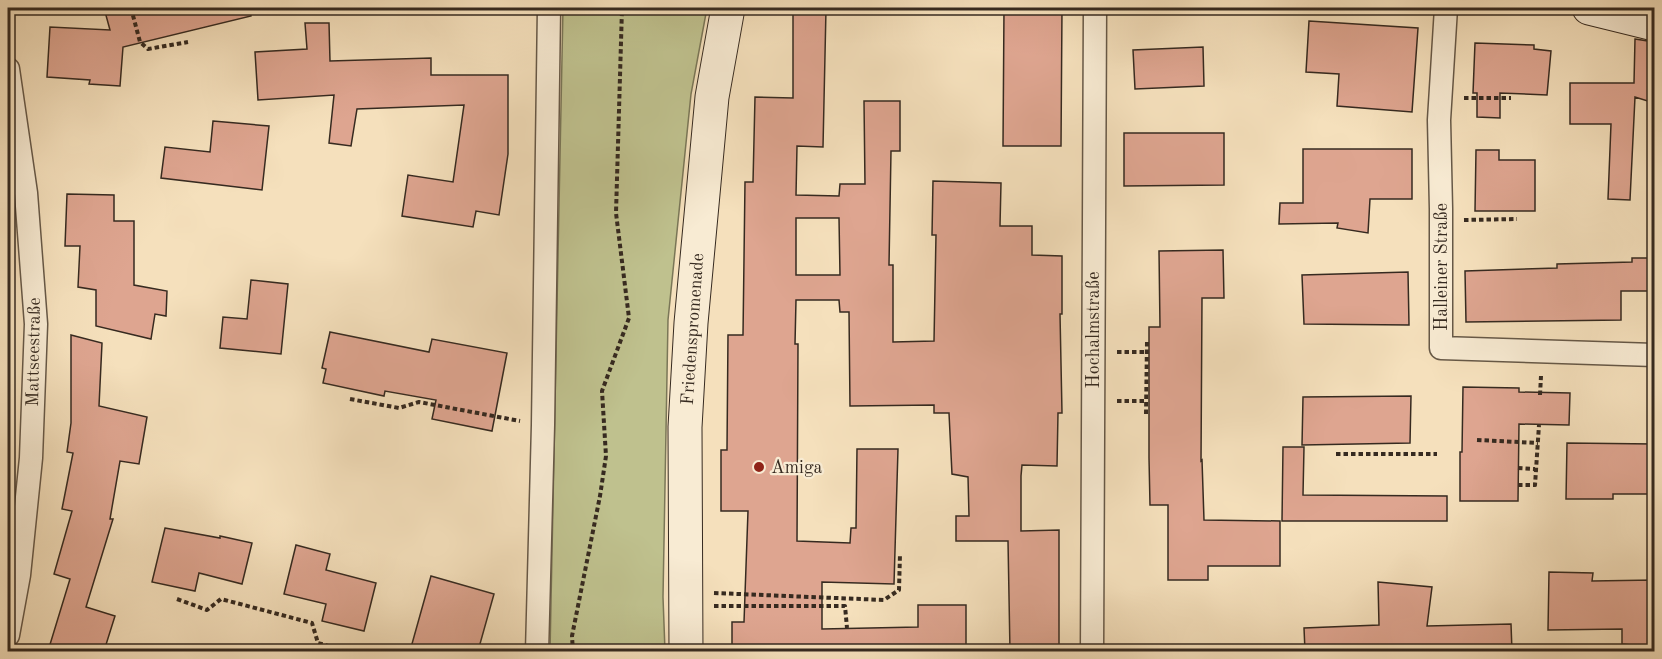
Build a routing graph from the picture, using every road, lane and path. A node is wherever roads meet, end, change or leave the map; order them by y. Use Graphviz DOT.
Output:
graph roads {
  1 [pos="132,8"];
  2 [pos="549,8"];
  3 [pos="622,8"];
  4 [pos="728,8"];
  5 [pos="1095,8"];
  6 [pos="1446,8"];
  7 [pos="1589,8"];
  8 [pos="1654,24"];
  9 [pos="188,42"];
  10 [pos="8,69"];
  11 [pos="1474,98"];
  12 [pos="1511,98"];
  13 [pos="1517,219"];
  14 [pos="1473,220"];
  15 [pos="1147,342"];
  16 [pos="1654,355"];
  17 [pos="350,399"];
  18 [pos="1146,414"];
  19 [pos="1539,425"];
  20 [pos="543,426"];
  21 [pos="1477,440"];
  22 [pos="1538,442"];
  23 [pos="1336,454"];
  24 [pos="1437,454"];
  25 [pos="1518,468"];
  26 [pos="1535,469"];
  27 [pos="1518,485"];
  28 [pos="900,554"];
  29 [pos="177,599"];
  30 [pos="685,599"];
  31 [pos="847,628"];
  32 [pos="8,635"];
  33 [pos="350,651"];
  34 [pos="537,651"];
  35 [pos="573,651"];
  36 [pos="686,651"];
  37 [pos="1092,651"];
  1 -- 9 [label="path"];
  2 -- 20 [label="street"];
  3 -- 35 [label="path"];
  4 -- 30 [label="street, Friedenspromenade"];
  5 -- 37 [label="street, Hochalmstraße"];
  6 -- 16 [label="street, Halleiner Straße"];
  7 -- 8 [label="street"];
  10 -- 32 [label="street, Mattseestraße"];
  11 -- 12 [label="path"];
  13 -- 14 [label="path"];
  15 -- 18 [label="path"];
  17 -- 20 [label="path"];
  19 -- 22 [label="path"];
  20 -- 34 [label="street"];
  21 -- 22 [label="path"];
  22 -- 26 [label="path"];
  23 -- 24 [label="path"];
  25 -- 26 [label="path"];
  26 -- 27 [label="path"];
  28 -- 30 [label="path"];
  29 -- 33 [label="path"];
  30 -- 31 [label="path"];
  30 -- 36 [label="street, Friedenspromenade"];
}
